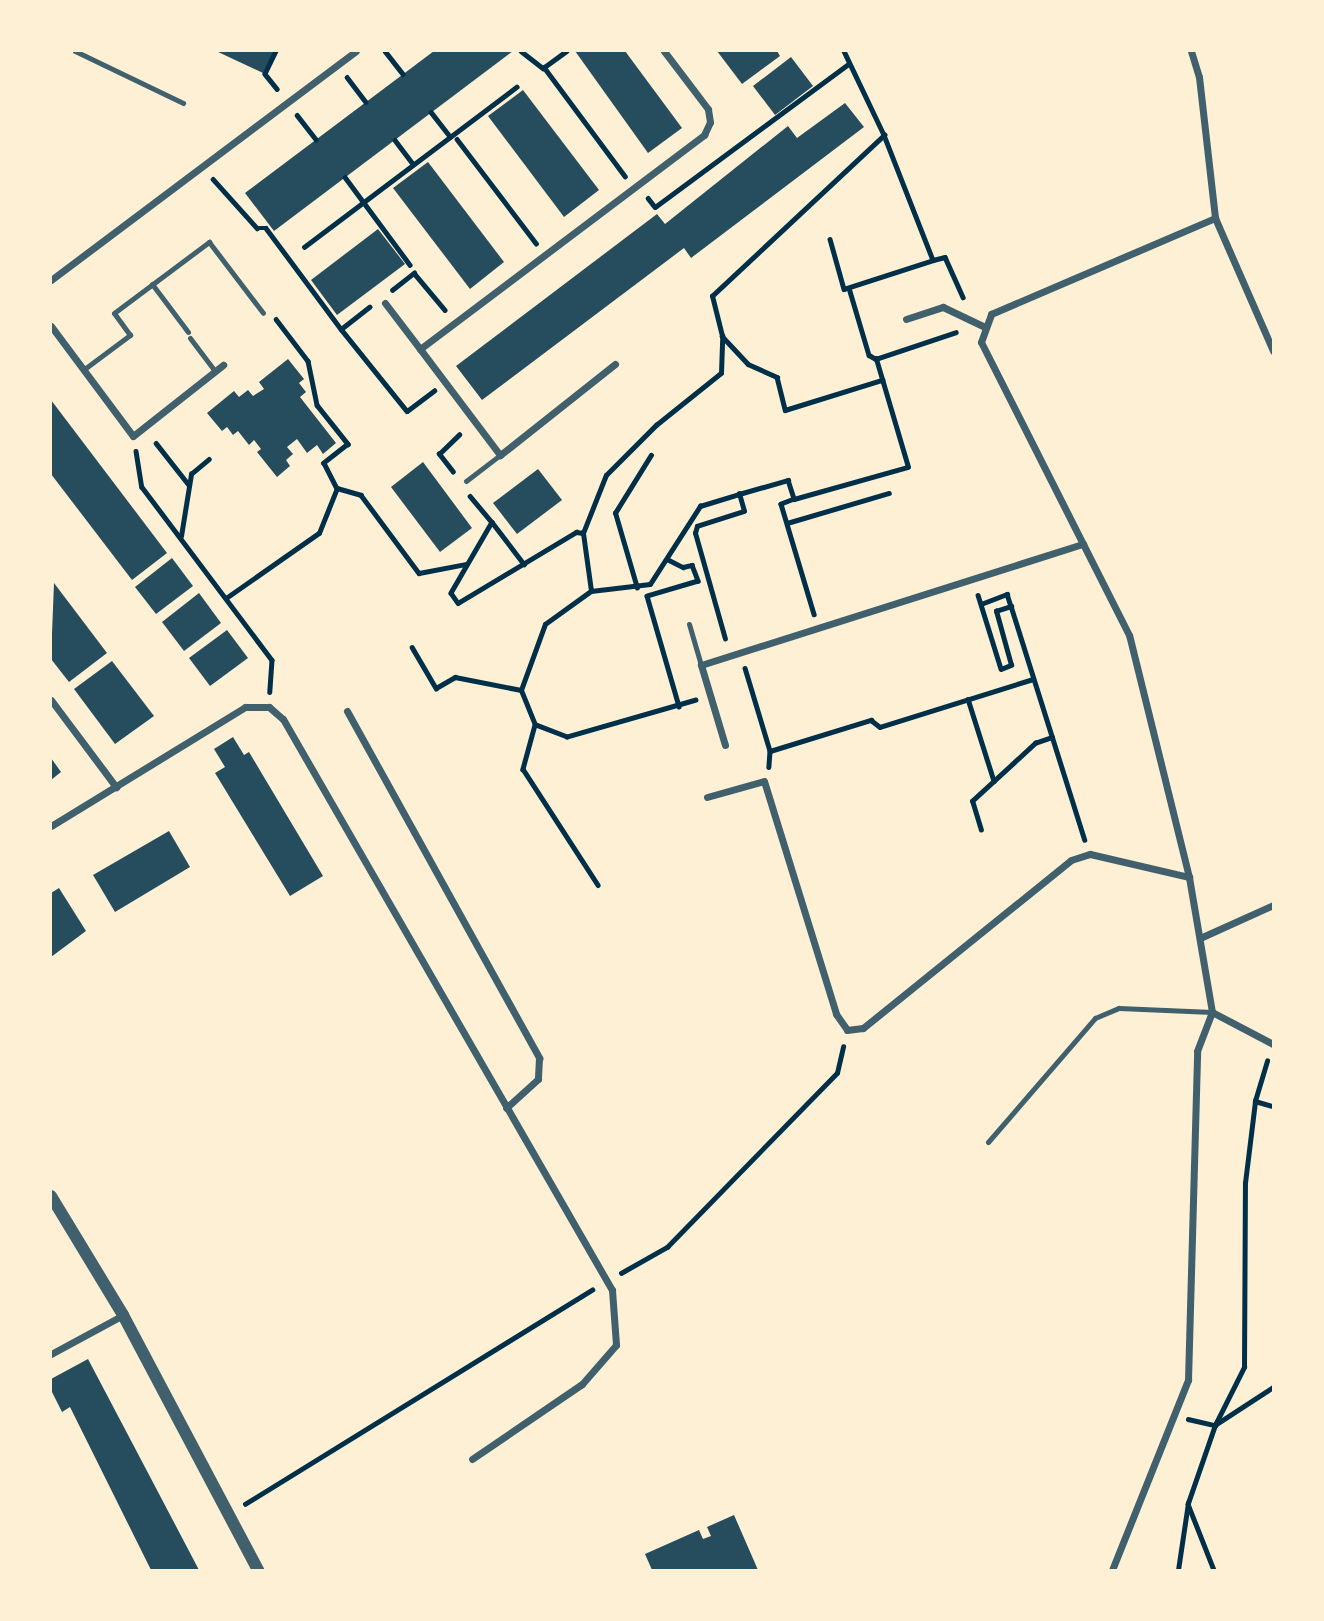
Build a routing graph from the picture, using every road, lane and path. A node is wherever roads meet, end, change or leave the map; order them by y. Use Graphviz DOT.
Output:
graph roads {
  1 [pos="75,51"];
  2 [pos="276,51"];
  3 [pos="356,51"];
  4 [pos="385,51"];
  5 [pos="521,51"];
  6 [pos="566,51"];
  7 [pos="664,51"];
  8 [pos="844,51"];
  9 [pos="1191,51"];
  10 [pos="848,64"];
  11 [pos="338,65"];
  12 [pos="544,67"];
  13 [pos="403,74"];
  14 [pos="516,87"];
  15 [pos="287,102"];
  16 [pos="366,102"];
  17 [pos="183,103"];
  18 [pos="431,112"];
  19 [pos="884,135"];
  20 [pos="450,136"];
  21 [pos="316,139"];
  22 [pos="457,139"];
  23 [pos="395,140"];
  24 [pos="413,164"];
  25 [pos="197,169"];
  26 [pos="345,177"];
  27 [pos="636,186"];
  28 [pos="363,203"];
  29 [pos="1215,218"];
  30 [pos="830,239"];
  31 [pos="304,247"];
  32 [pos="545,255"];
  33 [pos="933,261"];
  34 [pos="410,265"];
  35 [pos="51,280"];
  36 [pos="152,284"];
  37 [pos="849,288"];
  38 [pos="385,303"];
  39 [pos="261,311"];
  40 [pos="957,314"];
  41 [pos="906,319"];
  42 [pos="969,320"];
  43 [pos="454,322"];
  44 [pos="51,326"];
  45 [pos="985,327"];
  46 [pos="341,329"];
  47 [pos="722,336"];
  48 [pos="420,349"];
  49 [pos="1273,351"];
  50 [pos="876,359"];
  51 [pos="615,364"];
  52 [pos="223,365"];
  53 [pos="83,370"];
  54 [pos="215,371"];
  55 [pos="882,380"];
  56 [pos="445,382"];
  57 [pos="133,436"];
  58 [pos="156,443"];
  59 [pos="500,454"];
  60 [pos="651,455"];
  61 [pos="209,459"];
  62 [pos="466,481"];
  63 [pos="189,485"];
  64 [pos="337,488"];
  65 [pos="888,493"];
  66 [pos="739,494"];
  67 [pos="794,499"];
  68 [pos="492,522"];
  69 [pos="787,523"];
  70 [pos="583,533"];
  71 [pos="181,537"];
  72 [pos="1083,544"];
  73 [pos="667,559"];
  74 [pos="467,564"];
  75 [pos="524,564"];
  76 [pos="972,581"];
  77 [pos="637,588"];
  78 [pos="591,591"];
  79 [pos="226,598"];
  80 [pos="458,604"];
  81 [pos="981,604"];
  82 [pos="1011,606"];
  83 [pos="689,624"];
  84 [pos="817,626"];
  85 [pos="412,647"];
  86 [pos="740,651"];
  87 [pos="730,653"];
  88 [pos="701,665"];
  89 [pos="1033,679"];
  90 [pos="521,690"];
  91 [pos="710,696"];
  92 [pos="968,699"];
  93 [pos="51,700"];
  94 [pos="679,706"];
  95 [pos="269,707"];
  96 [pos="347,711"];
  97 [pos="535,725"];
  98 [pos="1052,737"];
  99 [pos="725,746"];
  100 [pos="770,751"];
  101 [pos="764,781"];
  102 [pos="994,781"];
  103 [pos="116,787"];
  104 [pos="707,797"];
  105 [pos="51,826"];
  106 [pos="981,830"];
  107 [pos="1090,854"];
  108 [pos="1189,877"];
  109 [pos="598,885"];
  110 [pos="1273,905"];
  111 [pos="1200,938"];
  112 [pos="1212,1012"];
  113 [pos="847,1030"];
  114 [pos="1273,1043"];
  115 [pos="1255,1101"];
  116 [pos="1273,1106"];
  117 [pos="506,1108"];
  118 [pos="988,1142"];
  119 [pos="51,1196"];
  120 [pos="607,1281"];
  121 [pos="123,1315"];
  122 [pos="51,1354"];
  123 [pos="1273,1387"];
  124 [pos="1174,1415"];
  125 [pos="1215,1425"];
  126 [pos="472,1459"];
  127 [pos="1188,1503"];
  128 [pos="229,1513"];
  129 [pos="258,1570"];
  130 [pos="1112,1570"];
  131 [pos="1178,1570"];
  132 [pos="1214,1570"];
  1 -- 17 [label="lane"];
  2 -- 15 [label="path"];
  3 -- 11 [label="street"];
  4 -- 13 [label="path"];
  5 -- 12 [label="path"];
  6 -- 12 [label="path"];
  7 -- 27 [label="street"];
  8 -- 10 [label="path"];
  9 -- 29 [label="street"];
  10 -- 19 [label="path"];
  10 -- 27 [label="path"];
  11 -- 15 [label="street"];
  11 -- 16 [label="path"];
  12 -- 27 [label="path"];
  14 -- 20 [label="path"];
  15 -- 21 [label="path"];
  15 -- 25 [label="street"];
  18 -- 20 [label="path"];
  19 -- 33 [label="path"];
  19 -- 47 [label="path"];
  20 -- 24 [label="path"];
  22 -- 32 [label="path"];
  23 -- 24 [label="path"];
  24 -- 28 [label="path"];
  25 -- 35 [label="street"];
  25 -- 46 [label="path"];
  26 -- 28 [label="path"];
  27 -- 32 [label="street"];
  28 -- 31 [label="path"];
  28 -- 34 [label="path"];
  29 -- 45 [label="street"];
  29 -- 49 [label="street"];
  30 -- 37 [label="path"];
  32 -- 43 [label="street"];
  33 -- 37 [label="path"];
  33 -- 40 [label="path"];
  36 -- 39 [label="lane"];
  36 -- 53 [label="lane"];
  36 -- 54 [label="lane"];
  37 -- 50 [label="path"];
  38 -- 48 [label="street"];
  39 -- 64 [label="path"];
  40 -- 41 [label="street"];
  40 -- 42 [label="street"];
  42 -- 45 [label="street"];
  42 -- 50 [label="path"];
  43 -- 46 [label="path"];
  43 -- 48 [label="street"];
  44 -- 53 [label="street"];
  45 -- 72 [label="street"];
  46 -- 56 [label="path"];
  47 -- 55 [label="path"];
  47 -- 70 [label="path"];
  48 -- 56 [label="street"];
  50 -- 55 [label="path"];
  51 -- 59 [label="street"];
  52 -- 54 [label="street"];
  53 -- 57 [label="street"];
  54 -- 57 [label="street"];
  55 -- 67 [label="path"];
  56 -- 59 [label="street"];
  57 -- 71 [label="path"];
  58 -- 63 [label="path"];
  59 -- 62 [label="lane"];
  60 -- 77 [label="path"];
  61 -- 63 [label="path"];
  63 -- 71 [label="path"];
  64 -- 74 [label="path"];
  64 -- 79 [label="path"];
  65 -- 69 [label="path"];
  66 -- 67 [label="path"];
  66 -- 73 [label="path"];
  66 -- 87 [label="path"];
  67 -- 69 [label="path"];
  68 -- 75 [label="path"];
  69 -- 84 [label="path"];
  70 -- 75 [label="path"];
  70 -- 78 [label="path"];
  71 -- 79 [label="path"];
  72 -- 76 [label="street"];
  72 -- 108 [label="street"];
  73 -- 77 [label="path"];
  73 -- 94 [label="path"];
  75 -- 80 [label="path"];
  76 -- 81 [label="path"];
  76 -- 84 [label="street"];
  77 -- 78 [label="path"];
  78 -- 90 [label="path"];
  79 -- 95 [label="path"];
  81 -- 82 [label="path"];
  81 -- 82 [label="path"];
  82 -- 89 [label="path"];
  83 -- 88 [label="lane"];
  84 -- 86 [label="street"];
  85 -- 90 [label="path"];
  86 -- 87 [label="street"];
  86 -- 100 [label="path"];
  87 -- 88 [label="street"];
  88 -- 91 [label="street"];
  89 -- 92 [label="path"];
  89 -- 98 [label="path"];
  90 -- 97 [label="path"];
  91 -- 94 [label="path"];
  91 -- 99 [label="street"];
  92 -- 100 [label="path"];
  92 -- 102 [label="path"];
  93 -- 103 [label="street"];
  94 -- 97 [label="path"];
  95 -- 103 [label="street"];
  95 -- 117 [label="street"];
  96 -- 117 [label="street"];
  97 -- 109 [label="path"];
  98 -- 102 [label="path"];
  98 -- 107 [label="path"];
  100 -- 101 [label="path"];
  101 -- 104 [label="street"];
  101 -- 113 [label="street"];
  102 -- 106 [label="path"];
  103 -- 105 [label="street"];
  107 -- 108 [label="street"];
  107 -- 113 [label="street"];
  108 -- 111 [label="street"];
  110 -- 111 [label="street"];
  111 -- 112 [label="street"];
  112 -- 114 [label="street"];
  112 -- 118 [label="lane"];
  112 -- 124 [label="street"];
  113 -- 120 [label="path"];
  114 -- 115 [label="path"];
  115 -- 116 [label="path"];
  115 -- 125 [label="path"];
  117 -- 120 [label="street"];
  119 -- 121 [label="street"];
  120 -- 126 [label="street"];
  120 -- 128 [label="path"];
  121 -- 122 [label="street"];
  121 -- 128 [label="street"];
  123 -- 125 [label="path"];
  124 -- 125 [label="path"];
  124 -- 130 [label="street"];
  125 -- 127 [label="path"];
  127 -- 131 [label="path"];
  127 -- 132 [label="path"];
  128 -- 129 [label="street"];
}
